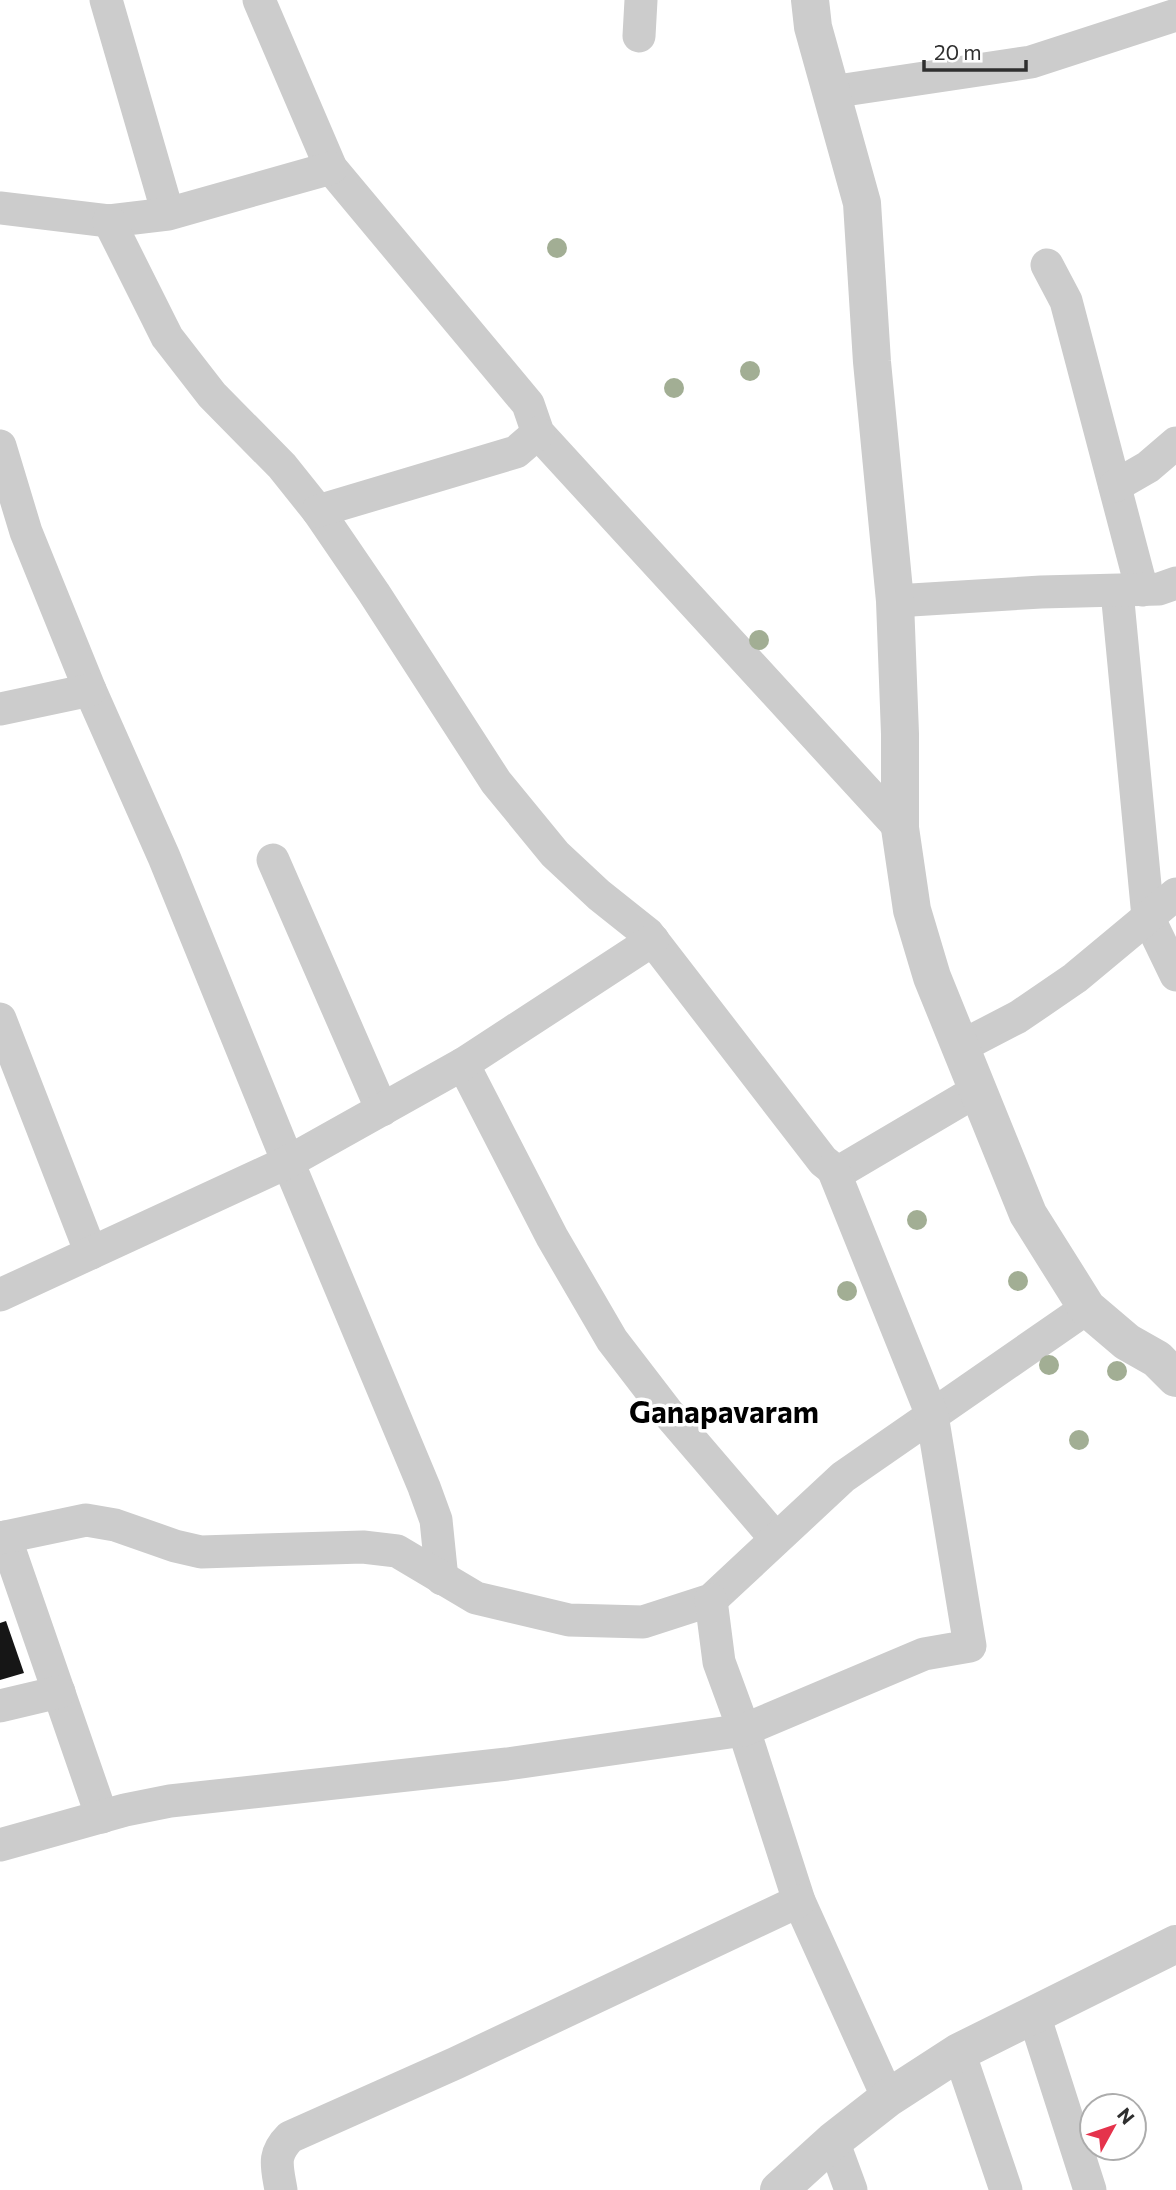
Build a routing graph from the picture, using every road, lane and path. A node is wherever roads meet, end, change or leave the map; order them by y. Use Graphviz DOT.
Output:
graph roads {
  1 [pos="106,0"];
  2 [pos="259,0"];
  3 [pos="641,0"];
  4 [pos="810,0"];
  5 [pos="1176,15"];
  6 [pos="639,36"];
  7 [pos="831,92"];
  8 [pos="331,168"];
  9 [pos="164,200"];
  10 [pos="0,208"];
  11 [pos="109,221"];
  12 [pos="1046,265"];
  13 [pos="538,433"];
  14 [pos="1176,443"];
  15 [pos="0,446"];
  16 [pos="1115,486"];
  17 [pos="318,510"];
  18 [pos="1176,583"];
  19 [pos="1130,591"];
  20 [pos="895,601"];
  21 [pos="90,690"];
  22 [pos="0,709"];
  23 [pos="900,828"];
  24 [pos="273,860"];
  25 [pos="1176,894"];
  26 [pos="1148,917"];
  27 [pos="653,940"];
  28 [pos="1176,975"];
  29 [pos="0,1019"];
  30 [pos="960,1046"];
  31 [pos="463,1064"];
  32 [pos="978,1090"];
  33 [pos="382,1110"];
  34 [pos="288,1162"];
  35 [pos="833,1170"];
  36 [pos="91,1253"];
  37 [pos="0,1295"];
  38 [pos="1087,1308"];
  39 [pos="1176,1378"];
  40 [pos="932,1415"];
  41 [pos="3,1537"];
  42 [pos="776,1539"];
  43 [pos="442,1579"];
  44 [pos="711,1600"];
  45 [pos="59,1692"];
  46 [pos="0,1706"];
  47 [pos="744,1730"];
  48 [pos="102,1817"];
  49 [pos="0,1845"];
  50 [pos="799,1901"];
  51 [pos="1176,1944"];
  52 [pos="1034,2015"];
  53 [pos="959,2052"];
  54 [pos="888,2098"];
  55 [pos="833,2141"];
  56 [pos="281,2190"];
  57 [pos="779,2190"];
  58 [pos="851,2190"];
  59 [pos="1006,2190"];
  60 [pos="1090,2190"];
  1 -- 9 [label="street"];
  2 -- 8 [label="street"];
  3 -- 6 [label="street"];
  4 -- 7 [label="street"];
  5 -- 7 [label="street"];
  7 -- 20 [label="street"];
  8 -- 11 [label="street"];
  8 -- 13 [label="street"];
  10 -- 11 [label="street"];
  11 -- 17 [label="street"];
  12 -- 16 [label="street"];
  13 -- 17 [label="street"];
  13 -- 23 [label="street"];
  14 -- 16 [label="street"];
  15 -- 21 [label="street"];
  16 -- 19 [label="street"];
  17 -- 27 [label="street"];
  18 -- 19 [label="street"];
  19 -- 20 [label="street"];
  19 -- 26 [label="street"];
  20 -- 23 [label="street"];
  21 -- 22 [label="street"];
  21 -- 34 [label="street"];
  23 -- 30 [label="street"];
  24 -- 33 [label="street"];
  25 -- 26 [label="street"];
  26 -- 28 [label="street"];
  26 -- 30 [label="street"];
  27 -- 31 [label="street"];
  27 -- 35 [label="street"];
  29 -- 36 [label="street"];
  30 -- 32 [label="street"];
  31 -- 33 [label="street"];
  31 -- 42 [label="street"];
  32 -- 35 [label="street"];
  32 -- 38 [label="street"];
  33 -- 34 [label="street"];
  34 -- 36 [label="street"];
  34 -- 43 [label="street"];
  35 -- 40 [label="street"];
  36 -- 37 [label="street"];
  38 -- 39 [label="street"];
  38 -- 40 [label="street"];
  40 -- 42 [label="street"];
  40 -- 47 [label="street"];
  41 -- 43 [label="street"];
  41 -- 45 [label="street"];
  42 -- 44 [label="street"];
  43 -- 44 [label="street"];
  44 -- 47 [label="street"];
  45 -- 46 [label="street"];
  45 -- 48 [label="street"];
  47 -- 48 [label="street"];
  47 -- 50 [label="street"];
  48 -- 49 [label="street"];
  50 -- 54 [label="street"];
  50 -- 56 [label="street"];
  51 -- 52 [label="street"];
  52 -- 53 [label="street"];
  52 -- 60 [label="street"];
  53 -- 54 [label="street"];
  53 -- 59 [label="street"];
  54 -- 55 [label="street"];
  55 -- 57 [label="street"];
  55 -- 58 [label="street"];
}
